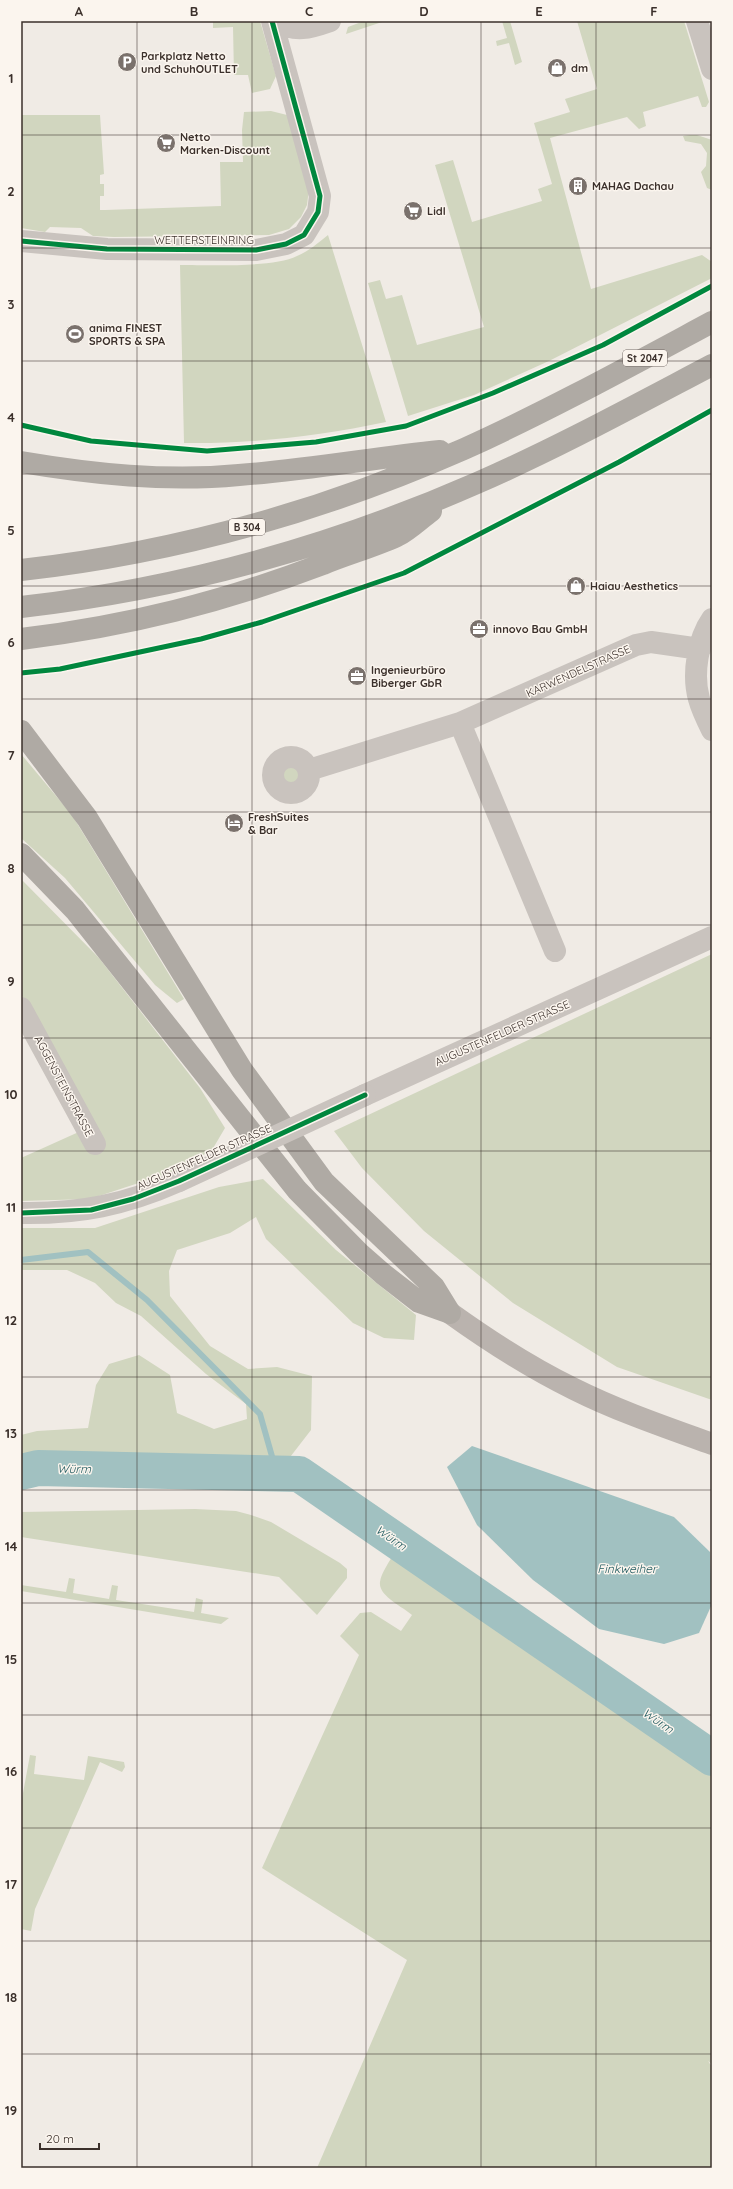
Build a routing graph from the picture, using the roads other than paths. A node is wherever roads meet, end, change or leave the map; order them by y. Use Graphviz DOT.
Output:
graph roads {
  1 [pos="272,21"];
  2 [pos="277,21"];
  3 [pos="330,21"];
  4 [pos="697,21"];
  5 [pos="712,69"];
  6 [pos="21,241"];
  7 [pos="712,322"];
  8 [pos="712,365"];
  9 [pos="560,402"];
  10 [pos="463,449"];
  11 [pos="21,462"];
  12 [pos="454,493"];
  13 [pos="21,570"];
  14 [pos="21,607"];
  15 [pos="712,619"];
  16 [pos="21,639"];
  17 [pos="700,649"];
  18 [pos="460,723"];
  19 [pos="712,730"];
  20 [pos="21,731"];
  21 [pos="309,770"];
  22 [pos="21,854"];
  23 [pos="712,937"];
  24 [pos="555,951"];
  25 [pos="21,1008"];
  26 [pos="95,1144"];
  27 [pos="21,1213"];
  28 [pos="450,1312"];
  29 [pos="712,1444"];
  1 -- 6 [label="street, WETTERSTEINRING"];
  2 -- 3 [label="street"];
  4 -- 5 [label="street"];
  7 -- 9 [label="highway, St 2047"];
  8 -- 12 [label="highway"];
  9 -- 10 [label="highway, B 304"];
  10 -- 11 [label="highway"];
  10 -- 13 [label="highway, B 304"];
  12 -- 14 [label="highway"];
  12 -- 16 [label="highway"];
  15 -- 17 [label="street"];
  17 -- 18 [label="street, KARWENDELSTRASSE"];
  17 -- 19 [label="street"];
  18 -- 21 [label="street, KARWENDELSTRASSE"];
  18 -- 24 [label="street"];
  20 -- 28 [label="highway"];
  22 -- 28 [label="highway"];
  23 -- 27 [label="street, AUGUSTENFELDER STRASSE, bridge"];
  25 -- 26 [label="street, AGGENSTEINSTRASSE"];
  28 -- 29 [label="street"];
}
